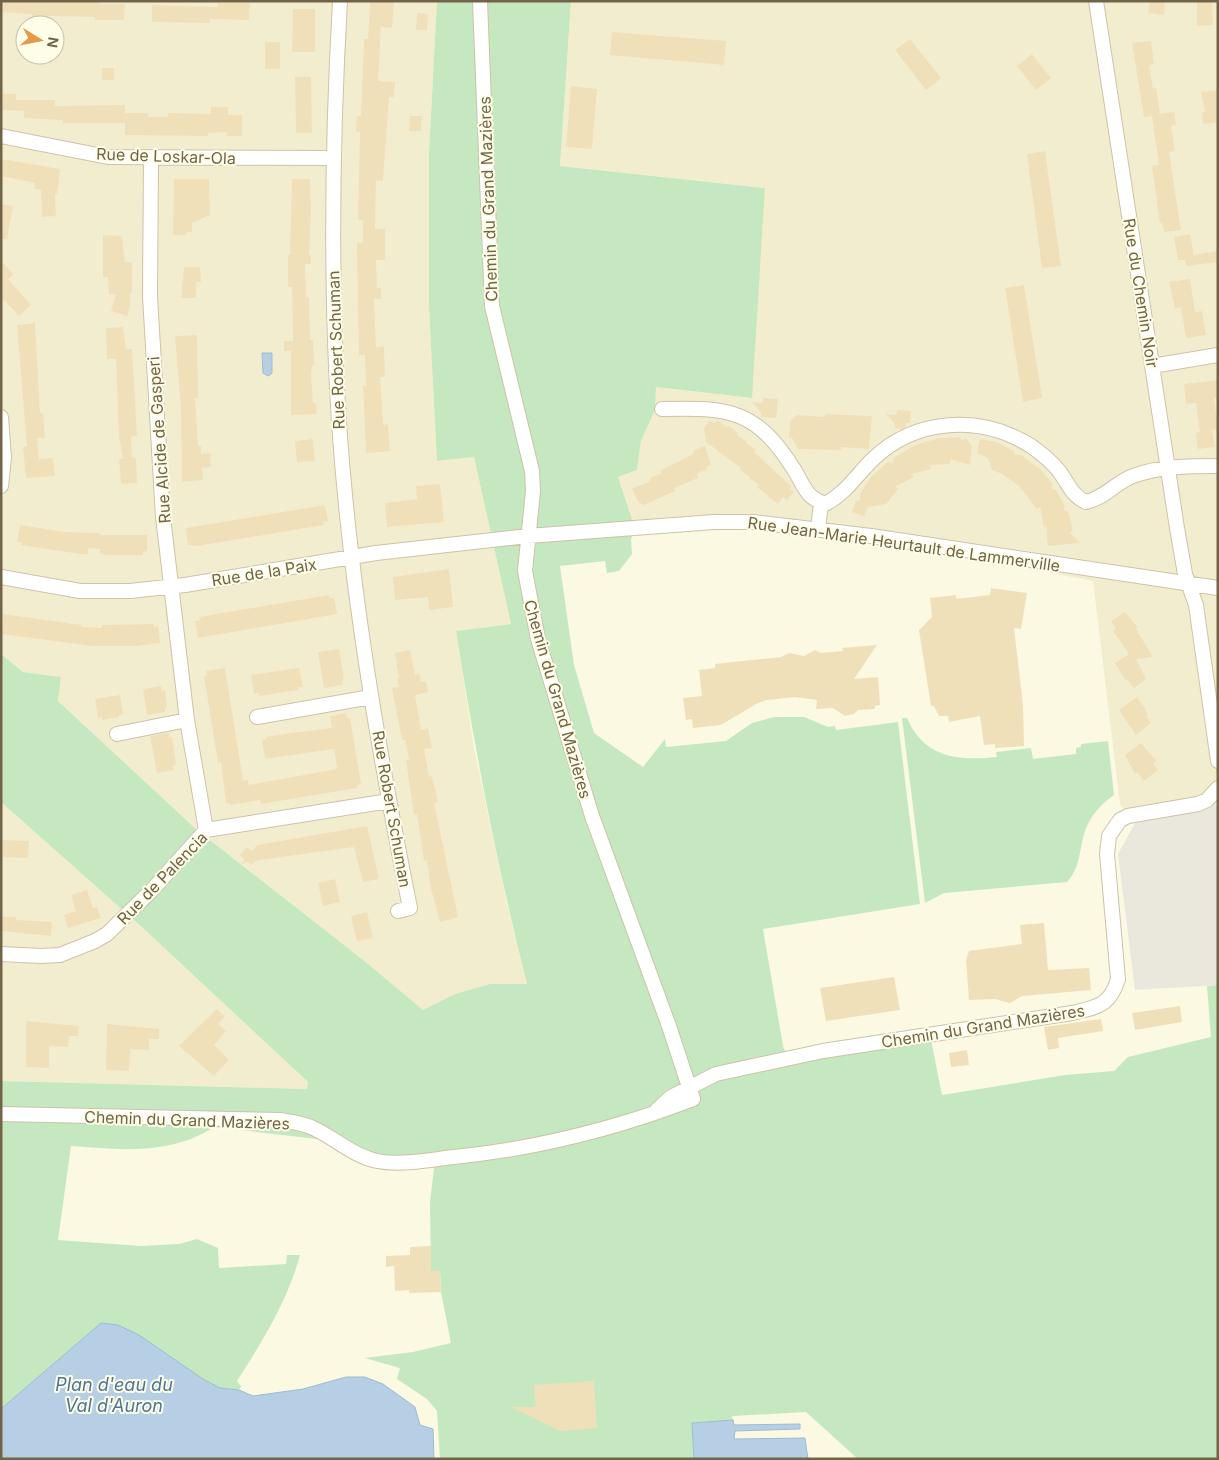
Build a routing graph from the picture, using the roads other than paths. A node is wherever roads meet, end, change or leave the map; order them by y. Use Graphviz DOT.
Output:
graph roads {
  1 [pos="340,1"];
  2 [pos="480,1"];
  3 [pos="1096,1"];
  4 [pos="1,136"];
  5 [pos="151,158"];
  6 [pos="333,158"];
  7 [pos="1218,355"];
  8 [pos="1152,366"];
  9 [pos="662,409"];
  10 [pos="1,417"];
  11 [pos="1218,466"];
  12 [pos="1169,469"];
  13 [pos="2,477"];
  14 [pos="822,503"];
  15 [pos="818,530"];
  16 [pos="528,536"];
  17 [pos="352,557"];
  18 [pos="1,577"];
  19 [pos="1188,584"];
  20 [pos="171,587"];
  21 [pos="1218,588"];
  22 [pos="372,697"];
  23 [pos="257,717"];
  24 [pos="187,720"];
  25 [pos="116,734"];
  26 [pos="1218,761"];
  27 [pos="1218,788"];
  28 [pos="389,801"];
  29 [pos="206,830"];
  30 [pos="398,911"];
  31 [pos="1,954"];
  32 [pos="689,1086"];
  33 [pos="1,1114"];
  1 -- 6 [label="street, Rue Robert Schuman"];
  2 -- 16 [label="street, Chemin du Grand Mazières"];
  3 -- 8 [label="street, Rue du Chemin Noir"];
  4 -- 5 [label="street, Rue de Loskar-Ola"];
  5 -- 6 [label="street, Rue de Loskar-Ola"];
  5 -- 20 [label="street, Rue Alcide de Gasperi"];
  6 -- 17 [label="street, Rue Robert Schuman"];
  7 -- 8 [label="street"];
  8 -- 12 [label="street, Rue du Chemin Noir"];
  9 -- 14 [label="street"];
  10 -- 13 [label="street"];
  11 -- 12 [label="street"];
  12 -- 14 [label="street"];
  12 -- 19 [label="street, Rue du Chemin Noir"];
  14 -- 15 [label="street"];
  15 -- 16 [label="street, Rue Jean-Marie Heurtault de Lammerville"];
  15 -- 19 [label="street, Rue Jean-Marie Heurtault de Lammerville"];
  16 -- 17 [label="street, Rue de la Paix"];
  16 -- 32 [label="street, Chemin du Grand Mazières"];
  17 -- 20 [label="street, Rue de la Paix"];
  17 -- 22 [label="street, Rue Robert Schuman"];
  18 -- 20 [label="street, Rue de la Paix"];
  19 -- 21 [label="street, Rue Jean-Marie Heurtault de Lammerville"];
  19 -- 26 [label="street"];
  20 -- 24 [label="street, Rue Alcide de Gasperi"];
  22 -- 23 [label="street"];
  22 -- 28 [label="street, Rue Robert Schuman"];
  24 -- 25 [label="street"];
  24 -- 29 [label="street, Rue Alcide de Gasperi"];
  27 -- 32 [label="street, Chemin du Grand Mazières"];
  28 -- 29 [label="street, Rue de Palencia"];
  28 -- 30 [label="street, Rue Robert Schuman"];
  29 -- 31 [label="street, Rue de Palencia"];
  32 -- 33 [label="street, Chemin du Grand Mazières"];
}
